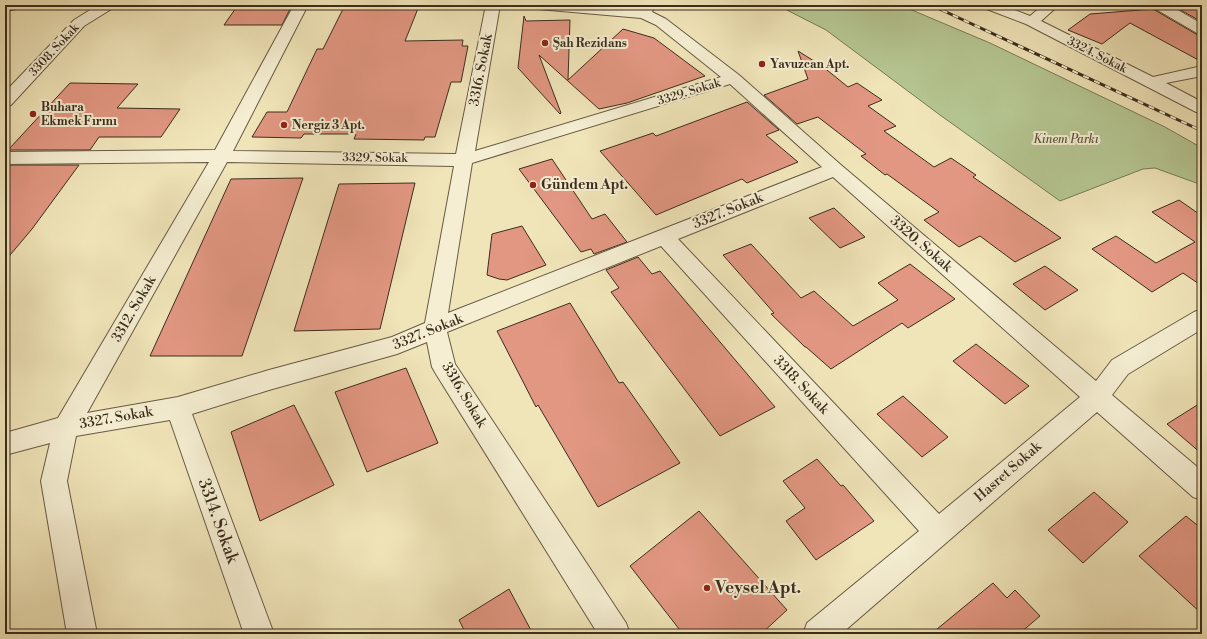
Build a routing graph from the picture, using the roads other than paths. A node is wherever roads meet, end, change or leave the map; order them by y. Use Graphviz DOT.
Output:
graph roads {
  1 [pos="17,5"];
  2 [pos="301,5"];
  3 [pos="493,5"];
  4 [pos="538,5"];
  5 [pos="989,5"];
  6 [pos="1052,5"];
  7 [pos="1159,5"];
  8 [pos="5,7"];
  9 [pos="96,8"];
  10 [pos="646,10"];
  11 [pos="1032,21"];
  12 [pos="1202,30"];
  13 [pos="1202,71"];
  14 [pos="733,78"];
  15 [pos="1151,82"];
  16 [pos="5,102"];
  17 [pos="1202,108"];
  18 [pos="221,156"];
  19 [pos="5,158"];
  20 [pos="464,160"];
  21 [pos="835,169"];
  22 [pos="664,237"];
  23 [pos="1202,318"];
  24 [pos="435,328"];
  25 [pos="1097,397"];
  26 [pos="178,408"];
  27 [pos="66,427"];
  28 [pos="5,444"];
  29 [pos="1202,488"];
  30 [pos="938,532"];
  31 [pos="82,634"];
  32 [pos="259,634"];
  33 [pos="615,634"];
  34 [pos="818,634"];
  1 -- 8 [label="street"];
  2 -- 18 [label="street, 3312. Sokak"];
  3 -- 20 [label="street, 3316. Sokak"];
  4 -- 10 [label="street"];
  5 -- 11 [label="street, 3324. Sokak"];
  6 -- 11 [label="street"];
  7 -- 12 [label="street"];
  9 -- 16 [label="street, 3308. Sokak"];
  10 -- 14 [label="street, 3320. Sokak"];
  11 -- 15 [label="street, 3324. Sokak"];
  13 -- 15 [label="street"];
  14 -- 20 [label="street, 3329. Sokak"];
  14 -- 21 [label="street, 3320. Sokak"];
  15 -- 17 [label="street, 3324. Sokak"];
  18 -- 19 [label="street, 3329. Sokak"];
  18 -- 20 [label="street, 3329. Sokak"];
  18 -- 27 [label="street, 3312. Sokak"];
  20 -- 24 [label="street, 3316. Sokak"];
  21 -- 22 [label="street, 3327. Sokak"];
  21 -- 25 [label="street, 3320. Sokak"];
  22 -- 24 [label="street, 3327. Sokak"];
  22 -- 30 [label="street, 3318. Sokak"];
  23 -- 25 [label="street, Hasret Sokak"];
  24 -- 26 [label="street, 3327. Sokak"];
  24 -- 33 [label="street, 3316. Sokak"];
  25 -- 29 [label="street, 3320. Sokak"];
  25 -- 30 [label="street, Hasret Sokak"];
  26 -- 27 [label="street, 3327. Sokak"];
  26 -- 32 [label="street, 3314. Sokak"];
  27 -- 28 [label="street, 3327. Sokak"];
  27 -- 31 [label="street, 3312. Sokak"];
  30 -- 34 [label="street, Hasret Sokak"];
}
